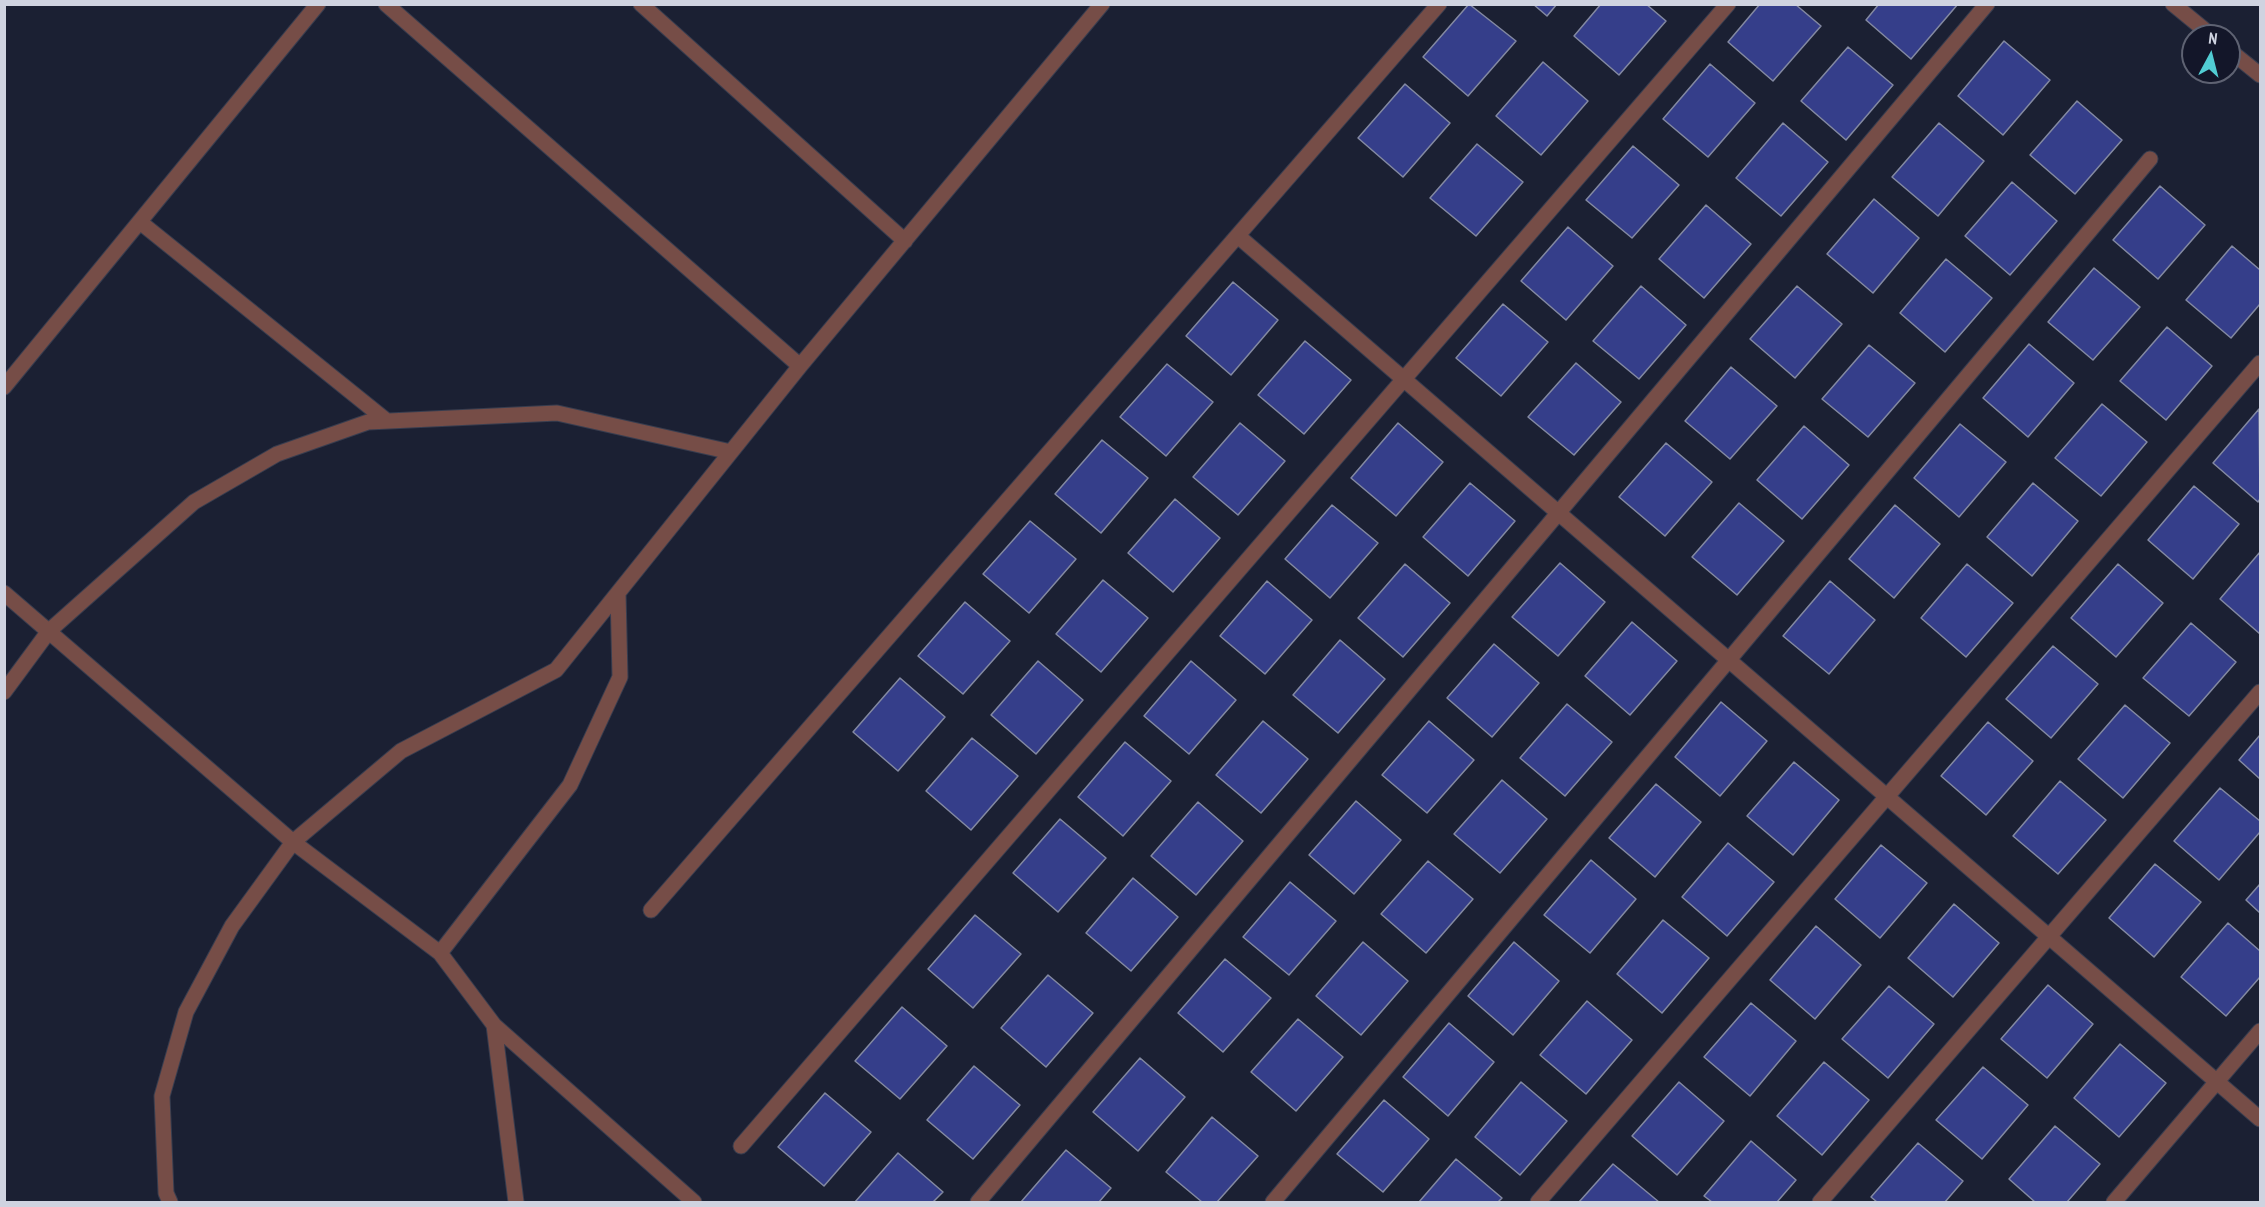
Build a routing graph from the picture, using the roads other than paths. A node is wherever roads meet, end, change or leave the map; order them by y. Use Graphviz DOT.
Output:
graph roads {
  1 [pos="318,4"];
  2 [pos="386,4"];
  3 [pos="640,4"];
  4 [pos="1102,4"];
  5 [pos="1439,4"];
  6 [pos="1728,4"];
  7 [pos="1988,4"];
  8 [pos="2173,4"];
  9 [pos="2197,24"];
  10 [pos="2241,60"];
  11 [pos="2260,75"];
  12 [pos="2150,159"];
  13 [pos="140,222"];
  14 [pos="1238,236"];
  15 [pos="905,241"];
  16 [pos="2260,363"];
  17 [pos="800,366"];
  18 [pos="1404,379"];
  19 [pos="4,387"];
  20 [pos="387,421"];
  21 [pos="731,452"];
  22 [pos="1559,513"];
  23 [pos="4,593"];
  24 [pos="618,593"];
  25 [pos="49,631"];
  26 [pos="1729,660"];
  27 [pos="4,692"];
  28 [pos="2260,692"];
  29 [pos="1887,797"];
  30 [pos="293,842"];
  31 [pos="651,910"];
  32 [pos="2049,937"];
  33 [pos="440,953"];
  34 [pos="494,1025"];
  35 [pos="2260,1031"];
  36 [pos="2217,1081"];
  37 [pos="2260,1119"];
  38 [pos="741,1146"];
  39 [pos="170,1203"];
  40 [pos="516,1203"];
  41 [pos="694,1203"];
  42 [pos="978,1203"];
  43 [pos="1273,1203"];
  44 [pos="1538,1203"];
  45 [pos="1820,1203"];
  46 [pos="2115,1203"];
  1 -- 13 [label="street"];
  2 -- 17 [label="street"];
  3 -- 15 [label="street"];
  4 -- 15 [label="street"];
  5 -- 14 [label="street"];
  6 -- 18 [label="street"];
  7 -- 22 [label="street"];
  8 -- 9 [label="street"];
  10 -- 11 [label="street"];
  12 -- 26 [label="street"];
  13 -- 19 [label="street"];
  13 -- 20 [label="street"];
  14 -- 18 [label="street"];
  14 -- 31 [label="street"];
  15 -- 17 [label="street"];
  16 -- 29 [label="street"];
  17 -- 21 [label="street"];
  18 -- 22 [label="street"];
  18 -- 38 [label="street"];
  20 -- 21 [label="street"];
  20 -- 25 [label="street"];
  21 -- 24 [label="street"];
  22 -- 26 [label="street"];
  22 -- 42 [label="street"];
  23 -- 25 [label="street"];
  24 -- 30 [label="street"];
  24 -- 33 [label="street"];
  25 -- 27 [label="street"];
  25 -- 30 [label="street"];
  26 -- 29 [label="street"];
  26 -- 43 [label="street"];
  28 -- 32 [label="street"];
  29 -- 32 [label="street"];
  29 -- 44 [label="street"];
  30 -- 33 [label="street"];
  30 -- 39 [label="street"];
  32 -- 36 [label="street"];
  32 -- 45 [label="street"];
  33 -- 34 [label="street"];
  34 -- 40 [label="street"];
  34 -- 41 [label="street"];
  35 -- 36 [label="street"];
  36 -- 37 [label="street"];
  36 -- 46 [label="street"];
}
